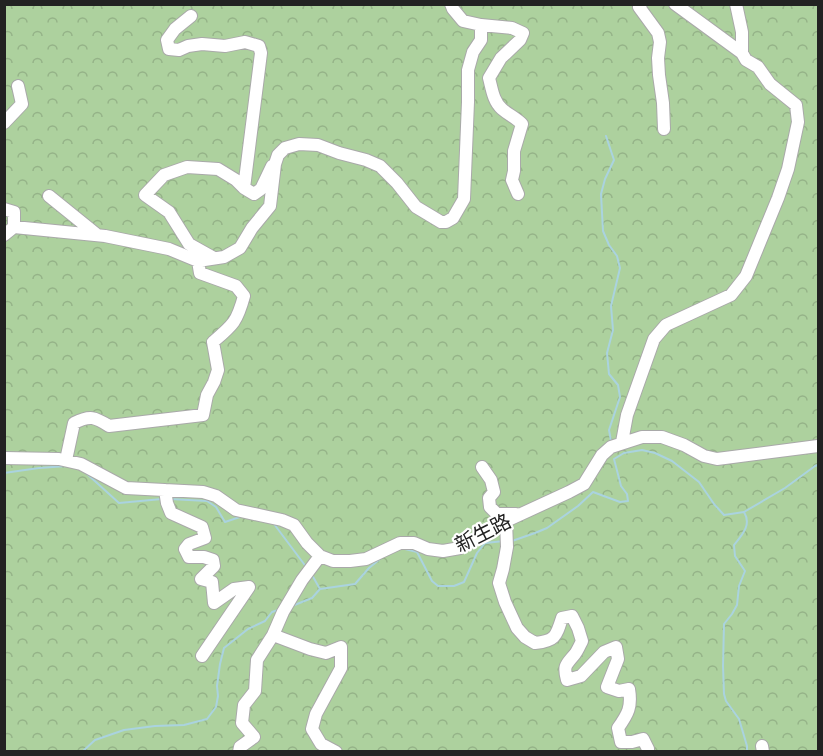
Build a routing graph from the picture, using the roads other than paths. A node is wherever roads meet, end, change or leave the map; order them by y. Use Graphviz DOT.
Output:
graph roads {
  1 [pos="451,4"];
  2 [pos="641,4"];
  3 [pos="675,4"];
  4 [pos="736,4"];
  5 [pos="191,16"];
  6 [pos="481,25"];
  7 [pos="742,53"];
  8 [pos="18,86"];
  9 [pos="4,123"];
  10 [pos="664,129"];
  11 [pos="278,155"];
  12 [pos="244,188"];
  13 [pos="518,194"];
  14 [pos="49,196"];
  15 [pos="4,209"];
  16 [pos="9,231"];
  17 [pos="97,235"];
  18 [pos="214,258"];
  19 [pos="198,261"];
  20 [pos="617,444"];
  21 [pos="819,446"];
  22 [pos="4,458"];
  23 [pos="66,460"];
  24 [pos="483,467"];
  25 [pos="166,496"];
  26 [pos="520,514"];
  27 [pos="506,521"];
  28 [pos="312,566"];
  29 [pos="273,635"];
  30 [pos="202,656"];
  31 [pos="239,752"];
  32 [pos="336,752"];
  33 [pos="647,752"];
  1 -- 6 [label="street"];
  2 -- 10 [label="street"];
  3 -- 7 [label="street"];
  4 -- 7 [label="street"];
  5 -- 12 [label="street"];
  6 -- 11 [label="street"];
  6 -- 13 [label="street"];
  7 -- 20 [label="street"];
  8 -- 9 [label="street"];
  11 -- 12 [label="street"];
  11 -- 18 [label="street"];
  12 -- 18 [label="street"];
  14 -- 17 [label="street"];
  15 -- 16 [label="street"];
  16 -- 17 [label="street"];
  17 -- 19 [label="street"];
  18 -- 19 [label="street"];
  19 -- 23 [label="street"];
  20 -- 21 [label="street"];
  20 -- 26 [label="street, 新生路"];
  22 -- 23 [label="street"];
  23 -- 25 [label="street"];
  24 -- 26 [label="street"];
  25 -- 28 [label="street"];
  25 -- 30 [label="street"];
  26 -- 27 [label="street, 新生路"];
  27 -- 28 [label="street, 新生路"];
  27 -- 33 [label="street"];
  28 -- 29 [label="street"];
  29 -- 31 [label="street"];
  29 -- 32 [label="street"];
}
